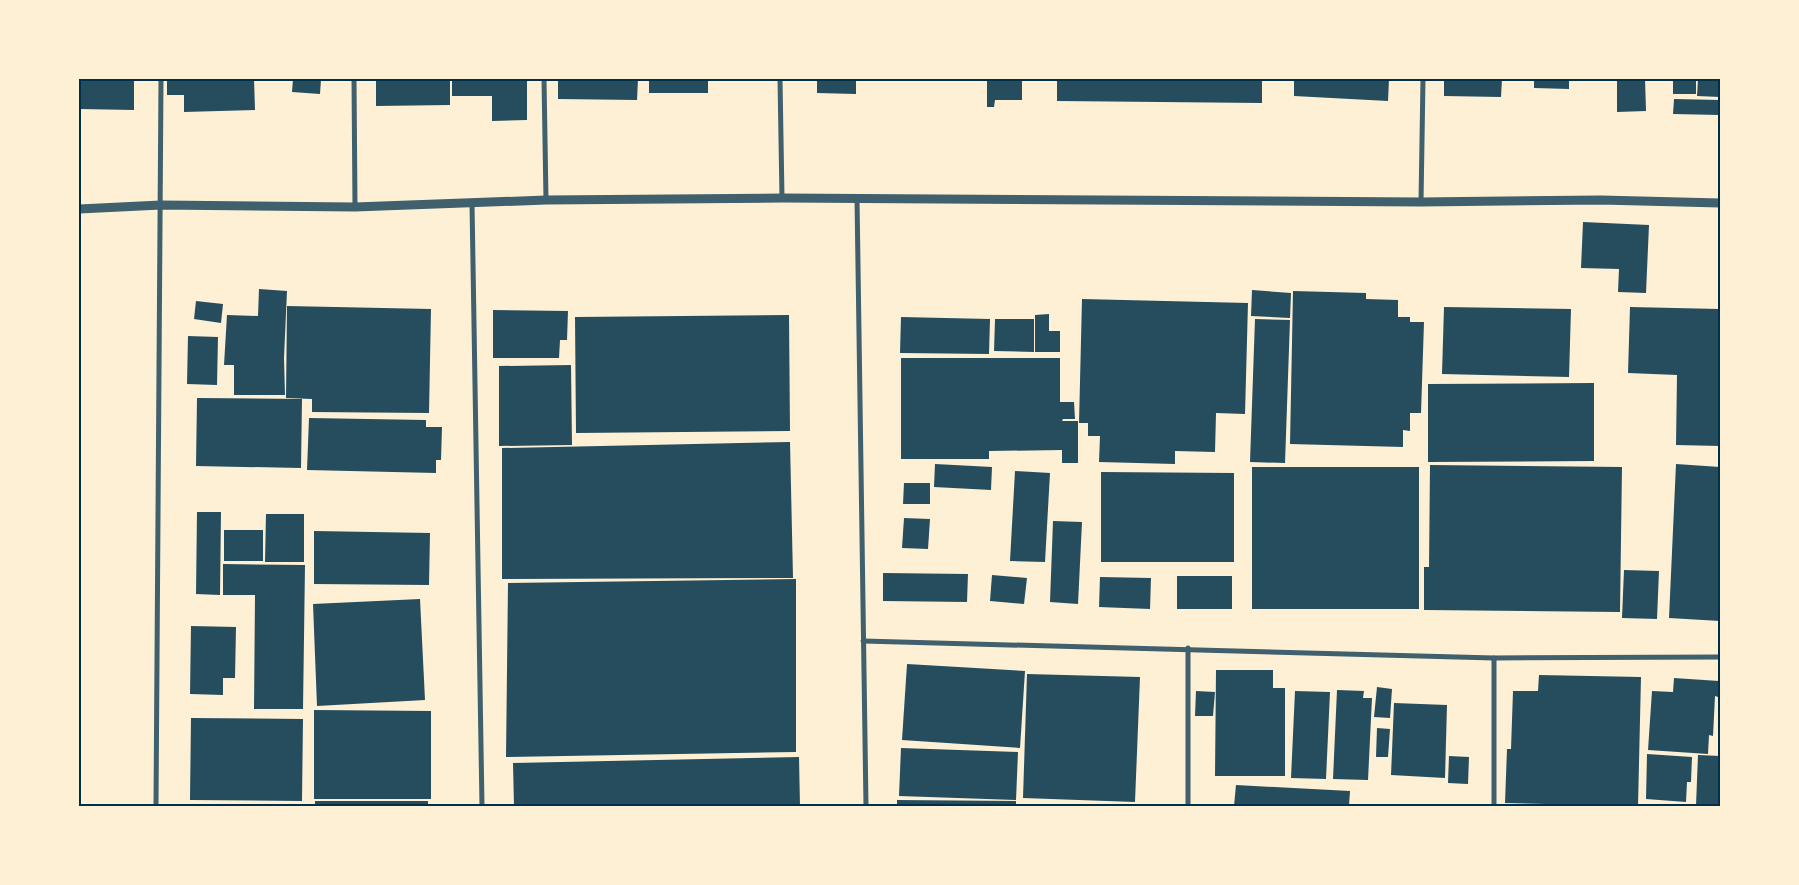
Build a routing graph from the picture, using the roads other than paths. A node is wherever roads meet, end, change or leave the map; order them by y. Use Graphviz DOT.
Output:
graph roads {
  1 [pos="161,79"];
  2 [pos="354,79"];
  3 [pos="544,79"];
  4 [pos="780,79"];
  5 [pos="1423,79"];
  6 [pos="782,198"];
  7 [pos="856,198"];
  8 [pos="546,200"];
  9 [pos="1421,202"];
  10 [pos="472,203"];
  11 [pos="1720,203"];
  12 [pos="161,205"];
  13 [pos="355,207"];
  14 [pos="79,209"];
  15 [pos="862,641"];
  16 [pos="1188,648"];
  17 [pos="1720,657"];
  18 [pos="1494,658"];
  19 [pos="156,806"];
  20 [pos="482,806"];
  21 [pos="866,806"];
  22 [pos="1188,806"];
  23 [pos="1494,806"];
  1 -- 12 [label="street"];
  2 -- 13 [label="street"];
  3 -- 8 [label="street"];
  4 -- 6 [label="street"];
  5 -- 9 [label="street"];
  6 -- 7 [label="street"];
  6 -- 8 [label="street"];
  7 -- 9 [label="street"];
  7 -- 15 [label="street"];
  8 -- 10 [label="street"];
  9 -- 11 [label="street"];
  10 -- 13 [label="street"];
  10 -- 20 [label="street"];
  12 -- 13 [label="street"];
  12 -- 14 [label="street"];
  12 -- 19 [label="street"];
  15 -- 16 [label="street"];
  15 -- 21 [label="street"];
  16 -- 18 [label="street"];
  16 -- 22 [label="street"];
  17 -- 18 [label="street"];
  18 -- 23 [label="street"];
}
